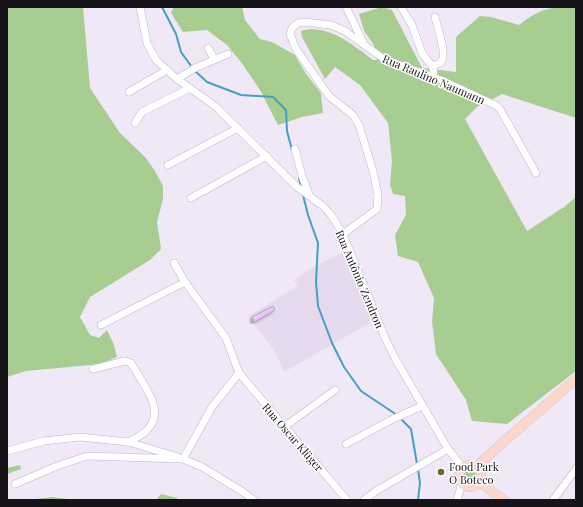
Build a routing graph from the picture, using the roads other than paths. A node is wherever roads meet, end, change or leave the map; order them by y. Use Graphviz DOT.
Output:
graph roads {
  1 [pos="140,7"];
  2 [pos="346,7"];
  3 [pos="401,7"];
  4 [pos="435,17"];
  5 [pos="364,44"];
  6 [pos="208,48"];
  7 [pos="228,54"];
  8 [pos="214,60"];
  9 [pos="432,66"];
  10 [pos="167,70"];
  11 [pos="431,76"];
  12 [pos="177,79"];
  13 [pos="190,88"];
  14 [pos="129,92"];
  15 [pos="135,123"];
  16 [pos="238,128"];
  17 [pos="295,149"];
  18 [pos="267,156"];
  19 [pos="168,165"];
  20 [pos="536,173"];
  21 [pos="304,192"];
  22 [pos="190,198"];
  23 [pos="342,234"];
  24 [pos="174,263"];
  25 [pos="185,282"];
  26 [pos="101,325"];
  27 [pos="93,369"];
  28 [pos="239,373"];
  29 [pos="576,379"];
  30 [pos="335,390"];
  31 [pos="422,406"];
  32 [pos="284,427"];
  33 [pos="128,442"];
  34 [pos="346,444"];
  35 [pos="448,449"];
  36 [pos="7,451"];
  37 [pos="183,459"];
  38 [pos="476,467"];
  39 [pos="463,468"];
  40 [pos="576,469"];
  41 [pos="479,482"];
  42 [pos="462,483"];
  43 [pos="15,484"];
  44 [pos="254,500"];
  45 [pos="347,500"];
  46 [pos="364,500"];
  47 [pos="457,500"];
  48 [pos="504,500"];
  49 [pos="553,500"];
  1 -- 10 [label="street, Rua Antônio Zendron"];
  2 -- 5 [label="street"];
  3 -- 9 [label="street"];
  4 -- 9 [label="street"];
  5 -- 11 [label="street, Rua Raulino Naumann"];
  5 -- 23 [label="street, Rua Raulino Naumann"];
  6 -- 8 [label="street"];
  7 -- 8 [label="street"];
  8 -- 12 [label="street"];
  9 -- 11 [label="street"];
  10 -- 12 [label="street, Rua Antônio Zendron"];
  10 -- 14 [label="street"];
  11 -- 20 [label="street, Rua Raulino Naumann"];
  12 -- 13 [label="street, Rua Antônio Zendron"];
  13 -- 15 [label="street"];
  13 -- 16 [label="street, Rua Antônio Zendron"];
  16 -- 18 [label="street, Rua Antônio Zendron"];
  16 -- 19 [label="street"];
  17 -- 21 [label="street"];
  18 -- 21 [label="street, Rua Antônio Zendron"];
  18 -- 22 [label="street"];
  21 -- 23 [label="street, Rua Antônio Zendron"];
  23 -- 31 [label="street, Rua Antônio Zendron"];
  24 -- 25 [label="street, Rua Oscar Klüger"];
  25 -- 26 [label="street"];
  25 -- 28 [label="street, Rua Oscar Klüger"];
  27 -- 33 [label="street"];
  28 -- 32 [label="street, Rua Oscar Klüger"];
  28 -- 37 [label="street"];
  29 -- 38 [label="main road"];
  30 -- 32 [label="street"];
  31 -- 34 [label="street"];
  31 -- 35 [label="street, Rua Antônio Zendron"];
  32 -- 45 [label="street, Rua Oscar Klüger"];
  33 -- 36 [label="street"];
  33 -- 37 [label="street"];
  35 -- 39 [label="street, Rua Antônio Zendron"];
  35 -- 46 [label="street"];
  37 -- 43 [label="street"];
  37 -- 44 [label="street"];
  38 -- 39 [label="main road"];
  38 -- 41 [label="main road"];
  39 -- 42 [label="main road"];
  40 -- 49 [label="street"];
  41 -- 42 [label="main road"];
  41 -- 48 [label="main road"];
  42 -- 47 [label="street"];
}
